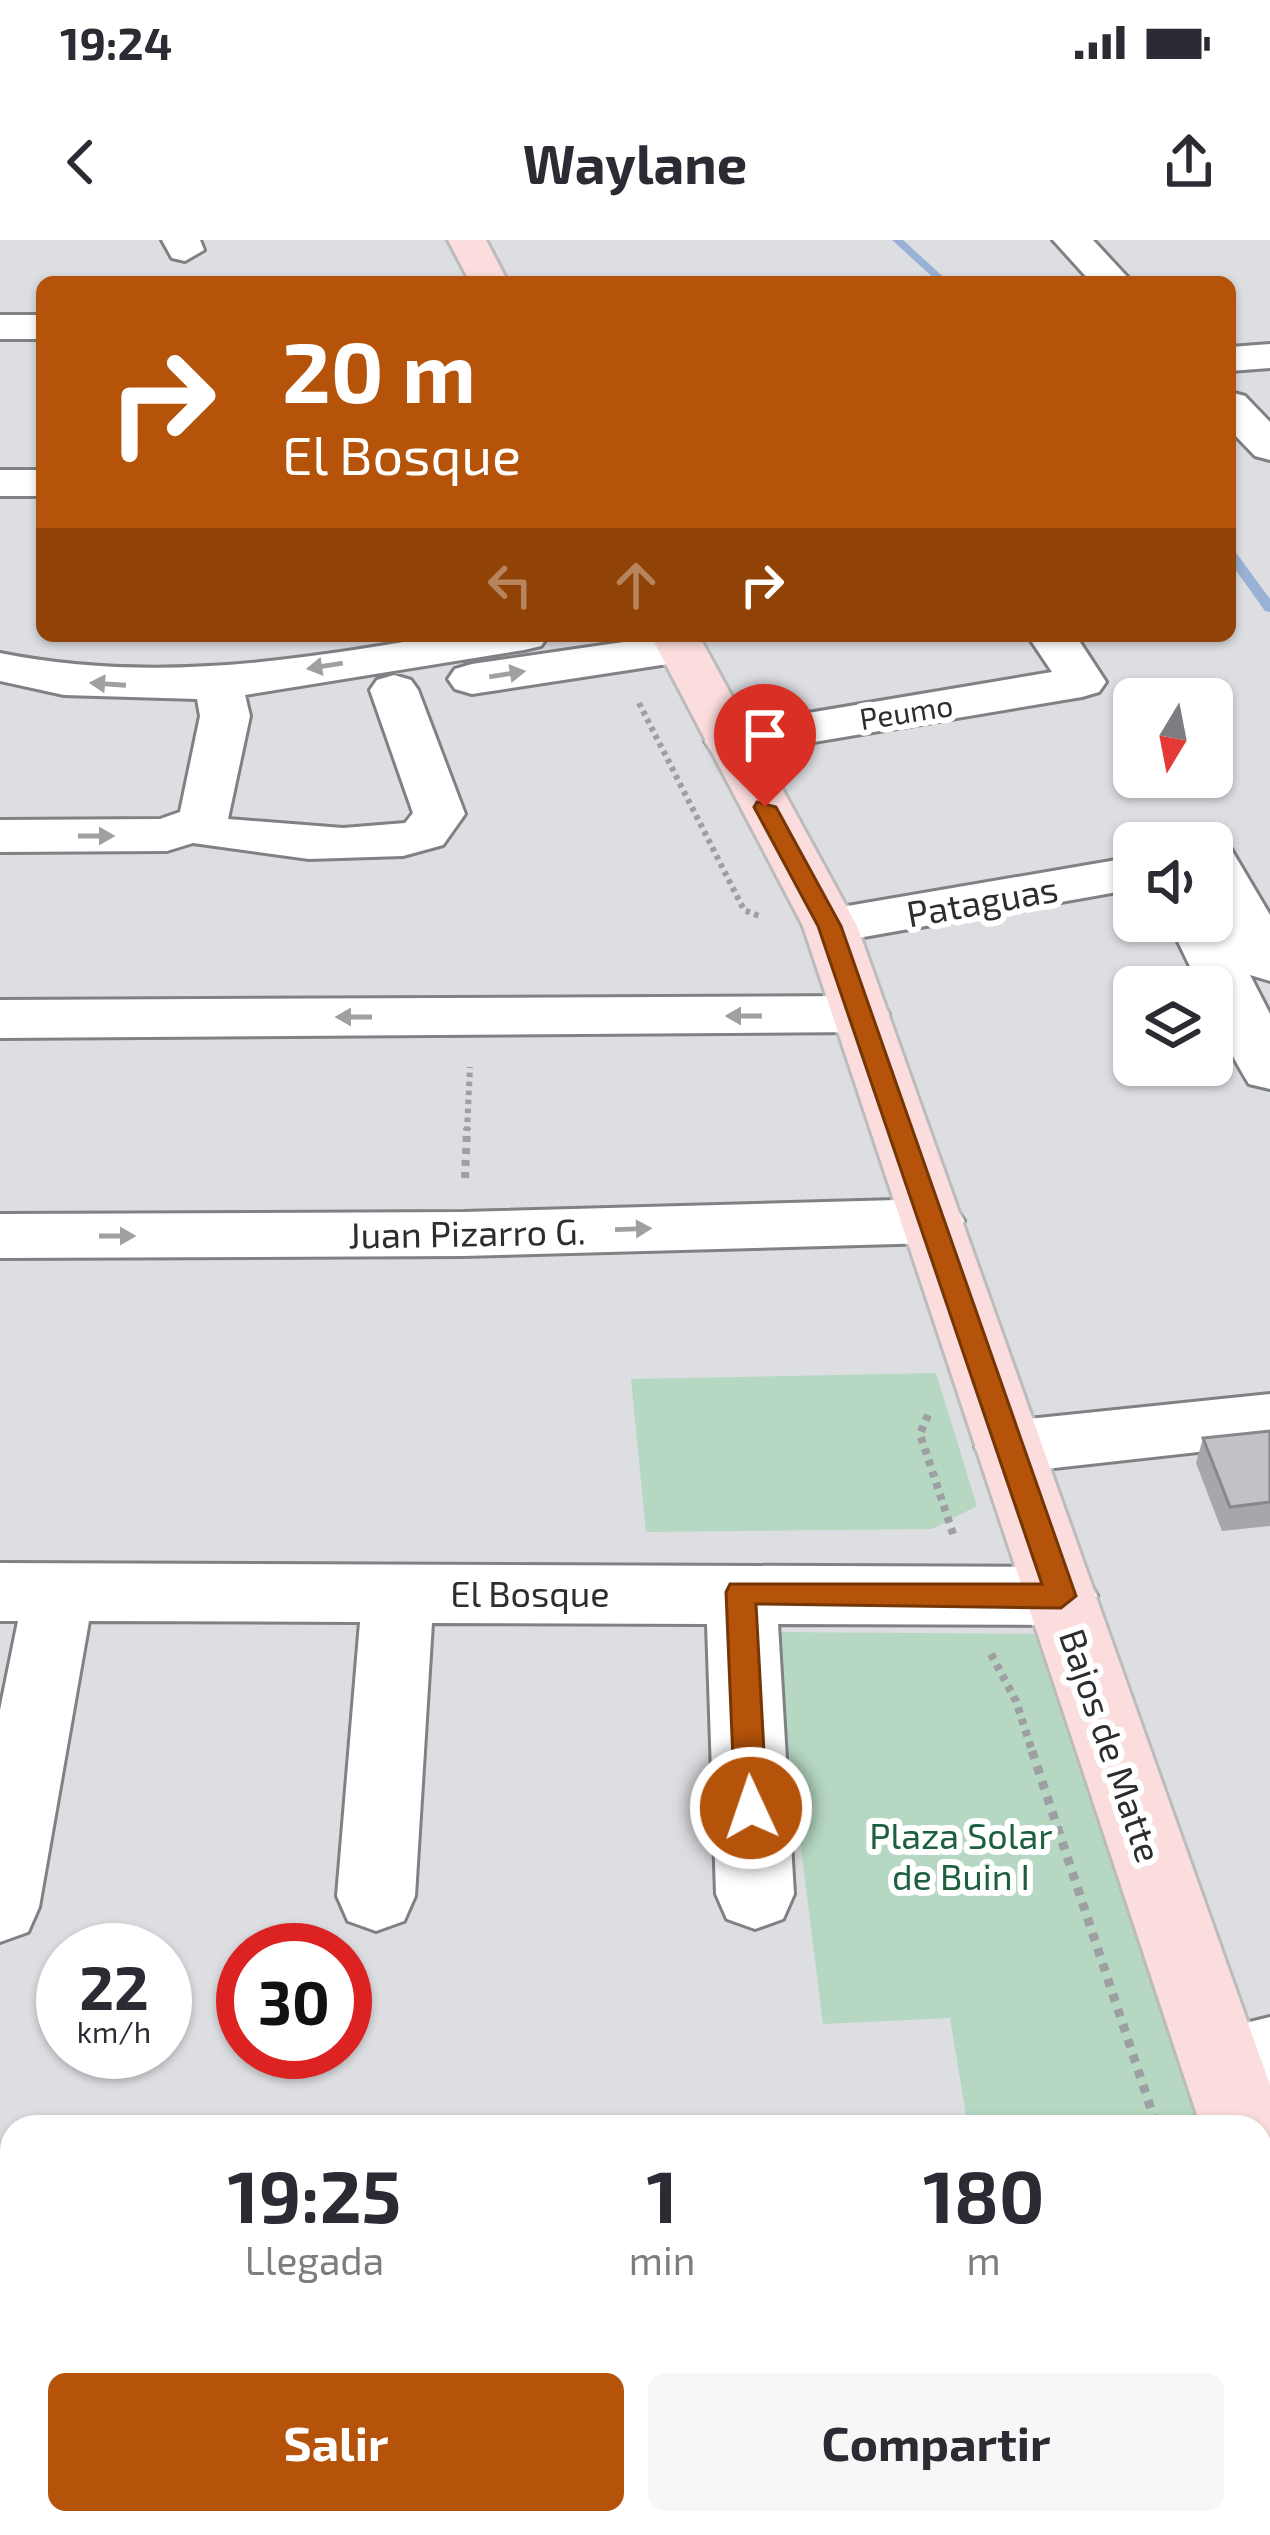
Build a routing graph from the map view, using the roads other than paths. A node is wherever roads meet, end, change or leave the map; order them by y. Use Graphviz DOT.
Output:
graph roads {
  1 [pos="467,240"];
  2 [pos="1072,240"];
  3 [pos="486,276"];
  4 [pos="1107,276"];
  5 [pos="0,327"];
  6 [pos="36,327"];
  7 [pos="1270,356"];
  8 [pos="1236,359"];
  9 [pos="1236,411"];
  10 [pos="1270,447"];
  11 [pos="0,483"];
  12 [pos="36,483"];
  13 [pos="495,642"];
  14 [pos="1013,642"];
  15 [pos="1053,642"];
  16 [pos="657,647"];
  17 [pos="0,667"];
  18 [pos="1062,685"];
  19 [pos="394,690"];
  20 [pos="222,699"];
  21 [pos="730,741"];
  22 [pos="191,827"];
  23 [pos="0,836"];
  24 [pos="1113,877"];
  25 [pos="1233,897"];
  26 [pos="830,926"];
  27 [pos="1206,942"];
  28 [pos="1270,963"];
  29 [pos="861,1013"];
  30 [pos="0,1019"];
  31 [pos="1270,1070"];
  32 [pos="933,1221"];
  33 [pos="0,1237"];
  34 [pos="1270,1419"];
  35 [pos="1010,1447"];
  36 [pos="30,1592"];
  37 [pos="398,1592"];
  38 [pos="741,1592"];
  39 [pos="1061,1596"];
  40 [pos="755,1894"];
  41 [pos="376,1896"];
  42 [pos="0,1907"];
  43 [pos="1246,2115"];
  1 -- 3 [label="main road"];
  2 -- 4 [label="street"];
  5 -- 6 [label="street"];
  7 -- 8 [label="street"];
  9 -- 10 [label="street"];
  11 -- 12 [label="street"];
  13 -- 20 [label="street, one-way"];
  14 -- 18 [label="street"];
  15 -- 18 [label="street"];
  19 -- 16 [label="street, one-way"];
  16 -- 21 [label="main road, Bajos de Matte"];
  20 -- 17 [label="street, one-way"];
  18 -- 21 [label="street, Peumo"];
  19 -- 20 [label="street"];
  19 -- 22 [label="street"];
  20 -- 22 [label="street"];
  21 -- 26 [label="main road, Bajos de Matte"];
  23 -- 22 [label="street, one-way"];
  24 -- 26 [label="street, Pataguas"];
  25 -- 28 [label="street"];
  26 -- 29 [label="main road, Bajos de Matte"];
  27 -- 31 [label="street"];
  29 -- 30 [label="street, one-way"];
  29 -- 32 [label="main road, Bajos de Matte"];
  33 -- 32 [label="street, Juan Pizarro G., one-way"];
  32 -- 35 [label="main road, Bajos de Matte"];
  34 -- 35 [label="street"];
  35 -- 39 [label="main road, Bajos de Matte"];
  36 -- 37 [label="street, El Bosque"];
  36 -- 42 [label="street"];
  37 -- 38 [label="street, El Bosque"];
  37 -- 41 [label="street"];
  38 -- 39 [label="street, El Bosque"];
  38 -- 40 [label="street"];
  39 -- 43 [label="main road, Bajos de Matte"];
}
